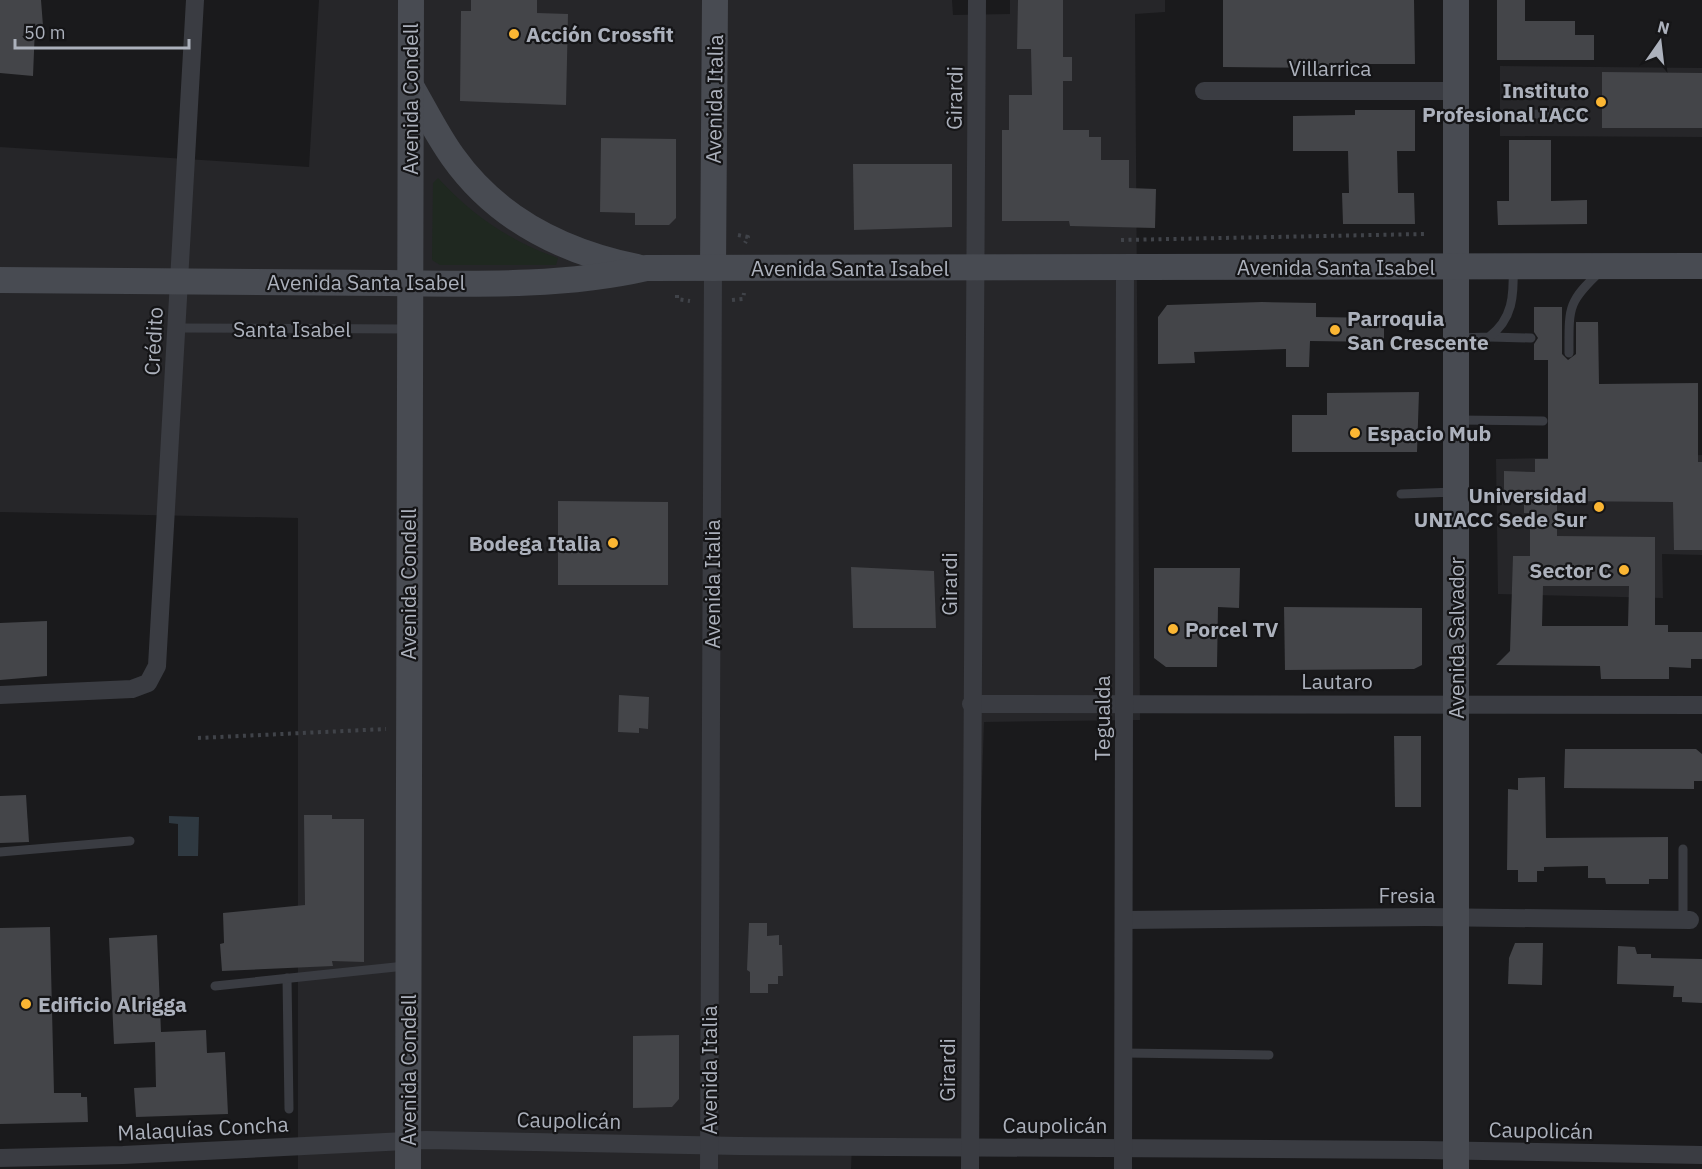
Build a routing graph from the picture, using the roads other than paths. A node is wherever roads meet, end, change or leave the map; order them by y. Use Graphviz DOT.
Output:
graph roads {
  1 [pos="195,0"];
  2 [pos="411,0"];
  3 [pos="715,0"];
  4 [pos="977,0"];
  5 [pos="1456,0"];
  6 [pos="410,84"];
  7 [pos="1204,91"];
  8 [pos="1456,92"];
  9 [pos="1581,112"];
  10 [pos="1456,118"];
  11 [pos="1702,266"];
  12 [pos="1125,267"];
  13 [pos="1455,267"];
  14 [pos="1513,267"];
  15 [pos="1605,267"];
  16 [pos="646,268"];
  17 [pos="713,268"];
  18 [pos="974,268"];
  19 [pos="0,280"];
  20 [pos="179,280"];
  21 [pos="409,283"];
  22 [pos="176,328"];
  23 [pos="408,329"];
  24 [pos="1489,337"];
  25 [pos="1455,338"];
  26 [pos="1530,338"];
  27 [pos="1569,353"];
  28 [pos="1455,420"];
  29 [pos="1543,421"];
  30 [pos="1456,492"];
  31 [pos="1401,494"];
  32 [pos="0,695"];
  33 [pos="971,704"];
  34 [pos="1125,704"];
  35 [pos="1456,704"];
  36 [pos="1702,705"];
  37 [pos="130,841"];
  38 [pos="1683,849"];
  39 [pos="0,852"];
  40 [pos="1456,917"];
  41 [pos="1124,920"];
  42 [pos="1686,920"];
  43 [pos="408,966"];
  44 [pos="288,978"];
  45 [pos="215,986"];
  46 [pos="1124,1053"];
  47 [pos="1269,1055"];
  48 [pos="289,1109"];
  49 [pos="408,1141"];
  50 [pos="709,1145"];
  51 [pos="970,1147"];
  52 [pos="1123,1148"];
  53 [pos="1702,1155"];
  54 [pos="0,1158"];
  55 [pos="1456,1160"];
  56 [pos="123,1162"];
  57 [pos="408,1169"];
  58 [pos="709,1169"];
  59 [pos="970,1169"];
  60 [pos="1124,1169"];
  1 -- 20 [label="street, Crédito"];
  2 -- 6 [label="main road, Avenida Condell"];
  3 -- 17 [label="main road, Avenida Italia"];
  4 -- 18 [label="street, Girardi"];
  5 -- 8 [label="main road, Avenida Salvador"];
  6 -- 16 [label="main road"];
  6 -- 21 [label="main road, Avenida Condell"];
  7 -- 8 [label="street, Villarrica"];
  8 -- 10 [label="main road, Avenida Salvador"];
  9 -- 10 [label="lane"];
  10 -- 13 [label="main road, Avenida Salvador"];
  11 -- 15 [label="main road, Avenida Santa Isabel"];
  12 -- 13 [label="main road, Avenida Santa Isabel"];
  12 -- 18 [label="main road, Avenida Santa Isabel"];
  12 -- 34 [label="street, Tegualda"];
  13 -- 14 [label="main road, Avenida Santa Isabel"];
  13 -- 25 [label="main road, Avenida Salvador"];
  14 -- 15 [label="main road, Avenida Santa Isabel"];
  14 -- 24 [label="lane"];
  15 -- 27 [label="lane"];
  16 -- 17 [label="main road, Avenida Santa Isabel"];
  16 -- 21 [label="main road, Avenida Santa Isabel"];
  17 -- 18 [label="main road, Avenida Santa Isabel"];
  17 -- 50 [label="street, Avenida Italia"];
  18 -- 33 [label="street, Girardi"];
  19 -- 20 [label="main road, Avenida Santa Isabel"];
  20 -- 21 [label="main road, Avenida Santa Isabel"];
  20 -- 22 [label="street, Crédito"];
  21 -- 23 [label="main road, Avenida Condell"];
  22 -- 23 [label="lane, Santa Isabel"];
  22 -- 32 [label="street, Crédito"];
  23 -- 43 [label="main road, Avenida Condell"];
  24 -- 25 [label="lane"];
  24 -- 26 [label="lane"];
  25 -- 28 [label="main road, Avenida Salvador"];
  28 -- 29 [label="lane"];
  28 -- 30 [label="main road, Avenida Salvador"];
  30 -- 31 [label="lane"];
  30 -- 35 [label="main road, Avenida Salvador"];
  33 -- 34 [label="street, Lautaro"];
  33 -- 51 [label="street, Girardi"];
  34 -- 35 [label="street, Lautaro"];
  34 -- 41 [label="street, Tegualda"];
  35 -- 36 [label="street, Lautaro"];
  35 -- 40 [label="main road, Avenida Salvador"];
  37 -- 39 [label="lane"];
  38 -- 42 [label="lane"];
  40 -- 41 [label="street, Fresia"];
  40 -- 42 [label="street, Fresia"];
  40 -- 55 [label="main road, Avenida Salvador"];
  41 -- 46 [label="street, Tegualda"];
  43 -- 44 [label="lane"];
  43 -- 49 [label="main road, Avenida Condell"];
  44 -- 45 [label="lane"];
  44 -- 48 [label="lane"];
  46 -- 47 [label="lane"];
  46 -- 52 [label="street, Tegualda"];
  49 -- 50 [label="street, Caupolicán"];
  49 -- 56 [label="street, Malaquías Concha"];
  49 -- 57 [label="main road, Avenida Condell"];
  50 -- 51 [label="street, Caupolicán"];
  50 -- 58 [label="street, Avenida Italia"];
  51 -- 52 [label="street, Caupolicán"];
  51 -- 59 [label="street, Girardi"];
  52 -- 55 [label="street, Caupolicán"];
  52 -- 60 [label="street, Tegualda"];
  53 -- 55 [label="street, Caupolicán"];
  54 -- 56 [label="street, Malaquías Concha"];
}
